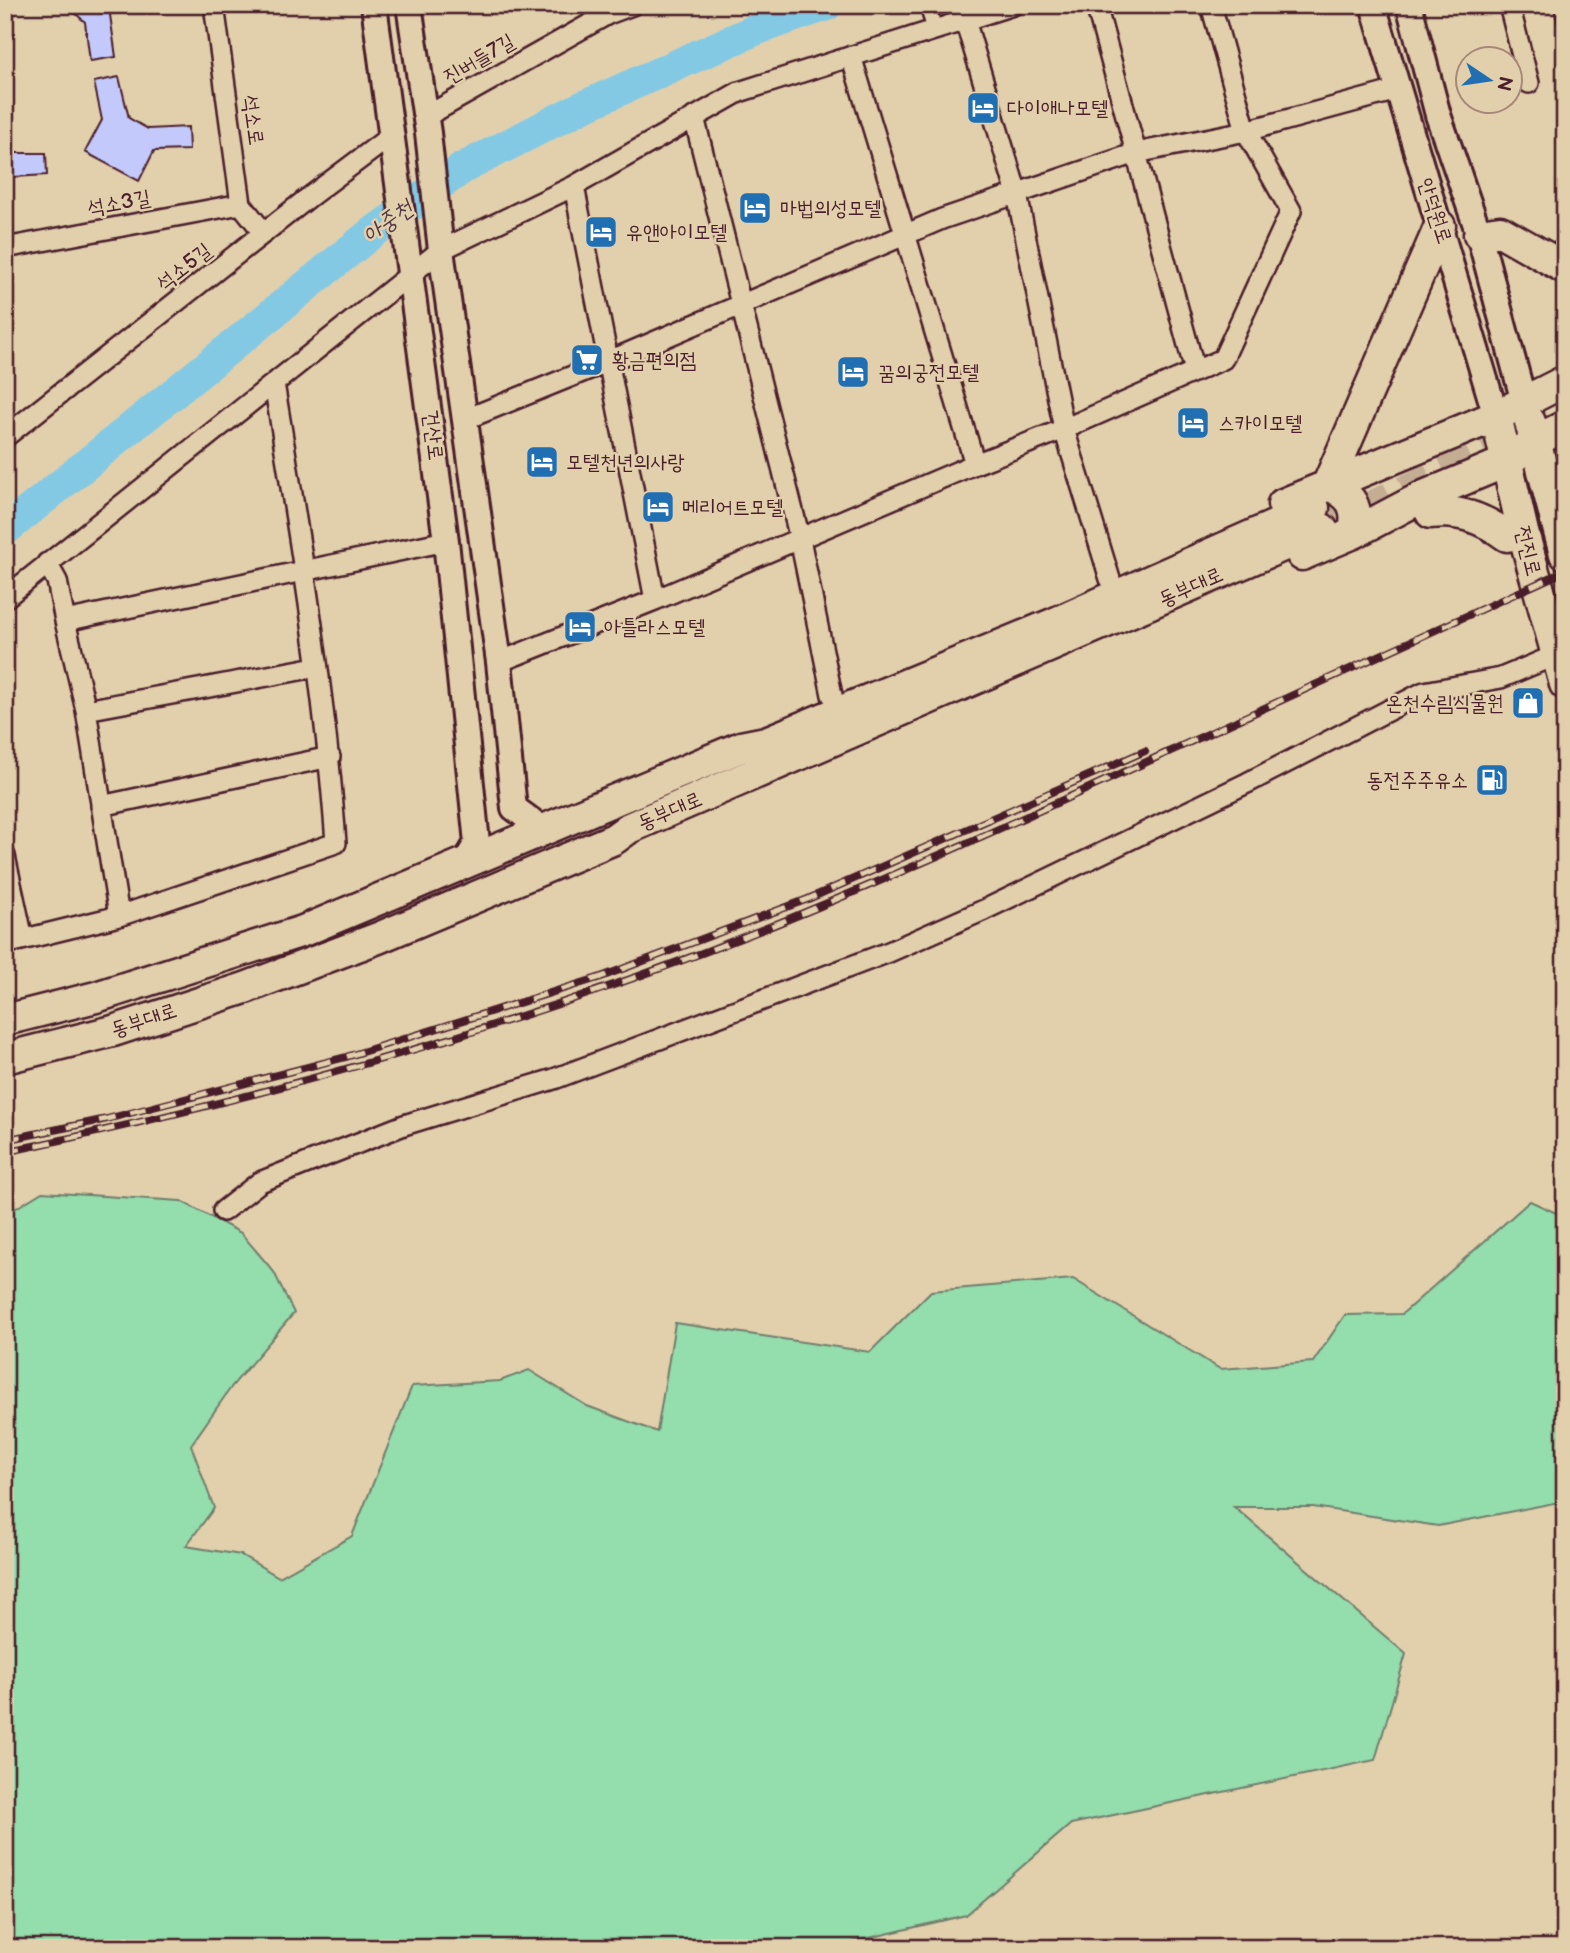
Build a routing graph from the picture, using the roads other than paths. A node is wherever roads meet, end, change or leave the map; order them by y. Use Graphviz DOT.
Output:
graph roads {
  1 [pos="214,5"];
  2 [pos="374,5"];
  3 [pos="409,5"];
  4 [pos="632,5"];
  5 [pos="928,5"];
  6 [pos="1013,5"];
  7 [pos="1096,5"];
  8 [pos="1211,5"];
  9 [pos="1373,5"];
  10 [pos="1409,5"];
  11 [pos="1509,5"];
  12 [pos="607,10"];
  13 [pos="965,20"];
  14 [pos="935,29"];
  15 [pos="851,56"];
  16 [pos="1529,83"];
  17 [pos="1397,90"];
  18 [pos="694,117"];
  19 [pos="427,125"];
  20 [pos="1246,131"];
  21 [pos="393,141"];
  22 [pos="1136,153"];
  23 [pos="574,186"];
  24 [pos="1017,194"];
  25 [pos="241,204"];
  26 [pos="1440,226"];
  27 [pos="264,233"];
  28 [pos="1479,234"];
  29 [pos="905,235"];
  30 [pos="440,241"];
  31 [pos="5,247"];
  32 [pos="1565,268"];
  33 [pos="411,273"];
  34 [pos="741,305"];
  35 [pos="607,362"];
  36 [pos="1195,371"];
  37 [pos="1565,381"];
  38 [pos="274,383"];
  39 [pos="1524,402"];
  40 [pos="1496,416"];
  41 [pos="466,419"];
  42 [pos="1565,426"];
  43 [pos="1064,429"];
  44 [pos="5,437"];
  45 [pos="1535,441"];
  46 [pos="1508,461"];
  47 [pos="975,464"];
  48 [pos="1565,472"];
  49 [pos="1565,482"];
  50 [pos="1424,496"];
  51 [pos="1321,507"];
  52 [pos="1560,517"];
  53 [pos="1523,532"];
  54 [pos="1354,533"];
  55 [pos="800,539"];
  56 [pos="446,541"];
  57 [pos="1565,554"];
  58 [pos="47,563"];
  59 [pos="304,570"];
  60 [pos="1110,579"];
  61 [pos="5,597"];
  62 [pos="655,600"];
  63 [pos="65,621"];
  64 [pos="1556,655"];
  65 [pos="499,662"];
  66 [pos="316,667"];
  67 [pos="1565,684"];
  68 [pos="832,695"];
  69 [pos="86,710"];
  70 [pos="741,747"];
  71 [pos="330,757"];
  72 [pos="101,806"];
  73 [pos="544,830"];
  74 [pos="614,839"];
  75 [pos="5,856"];
  76 [pos="465,863"];
  77 [pos="119,916"];
  78 [pos="14,942"];
  79 [pos="5,1020"];
  80 [pos="5,1058"];
  81 [pos="223,1211"];
  1 -- 25 [label="street, 석소로"];
  2 -- 21 [label="street, 건산로"];
  3 -- 19 [label="street, 건산로"];
  4 -- 12 [label="street, 진버들7길"];
  5 -- 14 [label="street"];
  6 -- 13 [label="street"];
  7 -- 22 [label="street"];
  8 -- 20 [label="street"];
  9 -- 17 [label="street, 안덕원로"];
  10 -- 28 [label="street, 안덕원로"];
  11 -- 16 [label="street"];
  12 -- 19 [label="street, 진버들7길"];
  13 -- 14 [label="street"];
  13 -- 24 [label="street"];
  14 -- 15 [label="street"];
  15 -- 18 [label="street"];
  15 -- 29 [label="street"];
  17 -- 20 [label="street"];
  17 -- 26 [label="street, 안덕원로"];
  18 -- 23 [label="street"];
  18 -- 34 [label="street"];
  19 -- 30 [label="street, 건산로"];
  20 -- 22 [label="street"];
  20 -- 36 [label="street"];
  21 -- 27 [label="street, 석소5길"];
  21 -- 33 [label="street, 건산로"];
  22 -- 24 [label="street"];
  22 -- 36 [label="street"];
  23 -- 30 [label="street"];
  23 -- 35 [label="street"];
  24 -- 29 [label="street"];
  24 -- 43 [label="street"];
  25 -- 27 [label="street"];
  25 -- 31 [label="street, 석소3길"];
  26 -- 40 [label="street, 안덕원로"];
  26 -- 51 [label="main road"];
  27 -- 44 [label="street, 석소5길"];
  28 -- 32 [label="main road"];
  28 -- 39 [label="street, 안덕원로"];
  29 -- 34 [label="street"];
  29 -- 47 [label="street"];
  30 -- 33 [label="street"];
  30 -- 41 [label="street, 건산로"];
  33 -- 38 [label="street"];
  33 -- 56 [label="street, 건산로"];
  34 -- 35 [label="street"];
  34 -- 55 [label="street"];
  35 -- 41 [label="street"];
  35 -- 62 [label="street"];
  36 -- 43 [label="street"];
  37 -- 39 [label="main road, 동부대로"];
  38 -- 58 [label="street"];
  38 -- 59 [label="street"];
  39 -- 40 [label="main road, 동부대로"];
  39 -- 45 [label="main road, 전진로"];
  40 -- 46 [label="main road, 전진로"];
  40 -- 51 [label="main road, 동부대로"];
  41 -- 65 [label="street, 건산로"];
  42 -- 45 [label="main road"];
  43 -- 47 [label="street"];
  43 -- 60 [label="street"];
  45 -- 46 [label="main road"];
  45 -- 52 [label="main road, 전진로"];
  46 -- 50 [label="main road"];
  46 -- 53 [label="main road, 전진로"];
  47 -- 55 [label="street"];
  48 -- 49 [label="main road"];
  50 -- 53 [label="main road"];
  50 -- 54 [label="main road"];
  51 -- 54 [label="main road"];
  51 -- 60 [label="main road, 동부대로"];
  51 -- 70 [label="main road, 동부대로"];
  51 -- 74 [label="main road, 동부대로"];
  52 -- 57 [label="main road, 전진로"];
  53 -- 64 [label="main road, 전진로"];
  54 -- 74 [label="main road"];
  55 -- 62 [label="street"];
  55 -- 68 [label="street"];
  56 -- 59 [label="street"];
  56 -- 76 [label="street, 건산로"];
  58 -- 61 [label="street"];
  58 -- 63 [label="street"];
  59 -- 63 [label="street"];
  59 -- 66 [label="street"];
  60 -- 68 [label="main road, 동부대로"];
  62 -- 65 [label="street"];
  63 -- 69 [label="street"];
  64 -- 67 [label="main road, 전진로"];
  64 -- 81 [label="street"];
  65 -- 73 [label="street, 건산로"];
  66 -- 69 [label="street"];
  66 -- 71 [label="street"];
  68 -- 70 [label="main road, 동부대로"];
  69 -- 72 [label="street"];
  70 -- 73 [label="main road, 동부대로"];
  71 -- 72 [label="street"];
  71 -- 77 [label="street"];
  72 -- 77 [label="street"];
  73 -- 76 [label="main road, 동부대로"];
  74 -- 80 [label="main road, 동부대로"];
  75 -- 78 [label="street"];
  76 -- 79 [label="main road, 동부대로"];
  77 -- 78 [label="street"];
}
